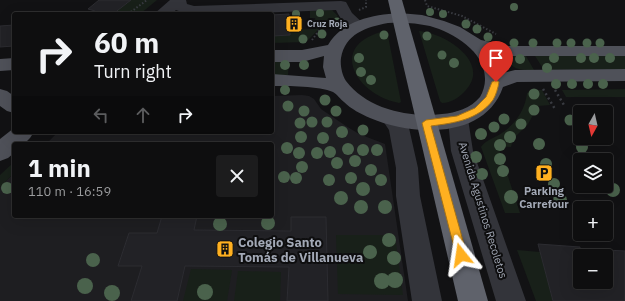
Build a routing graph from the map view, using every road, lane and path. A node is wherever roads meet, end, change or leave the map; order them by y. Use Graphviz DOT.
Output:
graph roads {
  1 [pos="147,0"];
  2 [pos="178,0"];
  3 [pos="395,0"];
  4 [pos="425,0"];
  5 [pos="131,12"];
  6 [pos="164,12"];
  7 [pos="337,18"];
  8 [pos="399,18"];
  9 [pos="358,26"];
  10 [pos="500,38"];
  11 [pos="310,43"];
  12 [pos="476,44"];
  13 [pos="333,49"];
  14 [pos="625,51"];
  15 [pos="274,56"];
  16 [pos="12,64"];
  17 [pos="0,65"];
  18 [pos="579,75"];
  19 [pos="625,75"];
  20 [pos="274,80"];
  21 [pos="496,82"];
  22 [pos="542,86"];
  23 [pos="12,87"];
  24 [pos="341,87"];
  25 [pos="0,88"];
  26 [pos="555,91"];
  27 [pos="0,96"];
  28 [pos="12,105"];
  29 [pos="564,105"];
  30 [pos="555,109"];
  31 [pos="391,118"];
  32 [pos="458,119"];
  33 [pos="426,123"];
  34 [pos="428,301"];
  35 [pos="473,301"];
  36 [pos="511,301"];
  1 -- 5 [label="path"];
  2 -- 6 [label="street"];
  2 -- 9 [label="street"];
  3 -- 8 [label="highway"];
  4 -- 10 [label="path"];
  7 -- 11 [label="path"];
  8 -- 9 [label="main road"];
  8 -- 12 [label="main road"];
  8 -- 33 [label="highway"];
  9 -- 13 [label="main road"];
  12 -- 14 [label="main road"];
  12 -- 21 [label="main road"];
  13 -- 15 [label="main road"];
  13 -- 24 [label="main road"];
  16 -- 17 [label="main road"];
  18 -- 19 [label="street"];
  18 -- 21 [label="main road"];
  20 -- 24 [label="main road"];
  21 -- 32 [label="main road"];
  22 -- 30 [label="path"];
  23 -- 25 [label="main road"];
  24 -- 31 [label="main road"];
  26 -- 29 [label="path"];
  27 -- 28 [label="main road"];
  31 -- 33 [label="main road"];
  31 -- 34 [label="street"];
  32 -- 33 [label="main road"];
  32 -- 36 [label="street, Avenida Agustinos Recoletos"];
  33 -- 35 [label="highway"];
}
